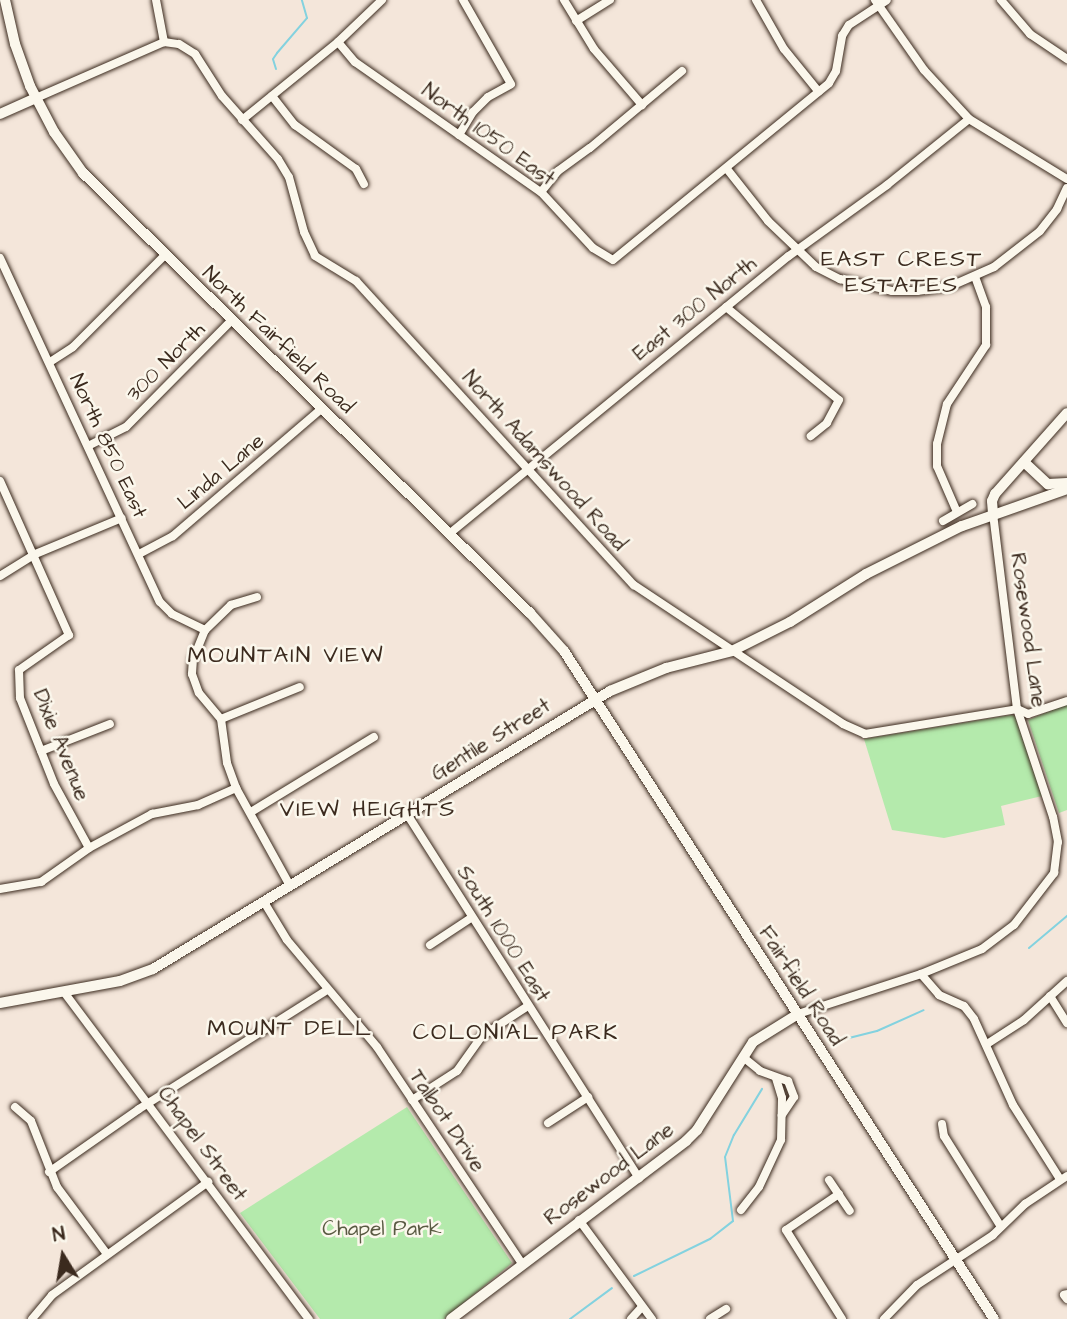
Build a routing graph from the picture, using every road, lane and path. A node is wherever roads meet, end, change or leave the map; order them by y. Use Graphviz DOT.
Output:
graph roads {
  1 [pos="5,0"];
  2 [pos="156,0"];
  3 [pos="382,0"];
  4 [pos="463,0"];
  5 [pos="564,0"];
  6 [pos="610,0"];
  7 [pos="756,0"];
  8 [pos="887,0"];
  9 [pos="1001,0"];
  10 [pos="877,3"];
  11 [pos="576,21"];
  12 [pos="164,42"];
  13 [pos="338,43"];
  14 [pos="1067,59"];
  15 [pos="682,71"];
  16 [pos="819,92"];
  17 [pos="272,96"];
  18 [pos="36,98"];
  19 [pos="642,105"];
  20 [pos="0,114"];
  21 [pos="969,119"];
  22 [pos="242,120"];
  23 [pos="459,135"];
  24 [pos="727,169"];
  25 [pos="1067,179"];
  26 [pos="364,184"];
  27 [pos="1067,188"];
  28 [pos="541,192"];
  29 [pos="797,250"];
  30 [pos="164,256"];
  31 [pos="0,258"];
  32 [pos="975,277"];
  33 [pos="726,307"];
  34 [pos="231,321"];
  35 [pos="50,362"];
  36 [pos="321,409"];
  37 [pos="1067,413"];
  38 [pos="811,436"];
  39 [pos="88,446"];
  40 [pos="1024,462"];
  41 [pos="527,469"];
  42 [pos="0,481"];
  43 [pos="1067,483"];
  44 [pos="1067,489"];
  45 [pos="972,503"];
  46 [pos="957,512"];
  47 [pos="993,513"];
  48 [pos="122,518"];
  49 [pos="943,521"];
  50 [pos="449,534"];
  51 [pos="139,554"];
  52 [pos="33,555"];
  53 [pos="0,576"];
  54 [pos="257,597"];
  55 [pos="205,630"];
  56 [pos="732,651"];
  57 [pos="578,673"];
  58 [pos="300,687"];
  59 [pos="595,699"];
  60 [pos="1067,701"];
  61 [pos="1017,709"];
  62 [pos="221,719"];
  63 [pos="110,724"];
  64 [pos="374,737"];
  65 [pos="41,751"];
  66 [pos="236,788"];
  67 [pos="251,812"];
  68 [pos="407,814"];
  69 [pos="89,848"];
  70 [pos="290,886"];
  71 [pos="0,889"];
  72 [pos="264,901"];
  73 [pos="471,918"];
  74 [pos="430,946"];
  75 [pos="921,974"];
  76 [pos="1067,981"];
  77 [pos="327,990"];
  78 [pos="64,992"];
  79 [pos="1050,996"];
  80 [pos="0,1003"];
  81 [pos="527,1006"];
  82 [pos="798,1014"];
  83 [pos="1067,1023"];
  84 [pos="986,1044"];
  85 [pos="743,1057"];
  86 [pos="587,1097"];
  87 [pos="412,1100"];
  88 [pos="150,1102"];
  89 [pos="15,1107"];
  90 [pos="548,1123"];
  91 [pos="942,1124"];
  92 [pos="49,1172"];
  93 [pos="639,1178"];
  94 [pos="1064,1178"];
  95 [pos="829,1180"];
  96 [pos="208,1182"];
  97 [pos="839,1194"];
  98 [pos="741,1210"];
  99 [pos="850,1211"];
  100 [pos="579,1220"];
  101 [pos="1001,1227"];
  102 [pos="107,1254"];
  103 [pos="955,1260"];
  104 [pos="522,1264"];
  105 [pos="641,1308"];
  106 [pos="726,1309"];
  107 [pos="32,1319"];
  108 [pos="309,1319"];
  109 [pos="451,1319"];
  110 [pos="631,1319"];
  111 [pos="652,1319"];
  112 [pos="710,1319"];
  113 [pos="842,1319"];
  114 [pos="884,1319"];
  115 [pos="994,1319"];
  1 -- 18 [label="main road, North Fairfield Road"];
  2 -- 12 [label="street"];
  3 -- 13 [label="street"];
  4 -- 23 [label="street"];
  5 -- 11 [label="street"];
  6 -- 11 [label="street"];
  7 -- 16 [label="street"];
  8 -- 10 [label="street"];
  9 -- 14 [label="street"];
  10 -- 16 [label="street"];
  10 -- 21 [label="street"];
  11 -- 19 [label="street"];
  12 -- 18 [label="street"];
  12 -- 22 [label="street, North Adamswood Road"];
  13 -- 17 [label="street"];
  13 -- 23 [label="street, North 1050 East"];
  15 -- 19 [label="street"];
  16 -- 24 [label="street"];
  17 -- 22 [label="street"];
  17 -- 26 [label="street"];
  18 -- 20 [label="main road"];
  18 -- 30 [label="main road, North Fairfield Road"];
  19 -- 28 [label="street"];
  21 -- 25 [label="street"];
  21 -- 29 [label="street, East 300 North"];
  22 -- 41 [label="street, North Adamswood Road"];
  23 -- 28 [label="street, North 1050 East"];
  24 -- 28 [label="street, North 1050 East"];
  24 -- 29 [label="street"];
  27 -- 32 [label="street"];
  29 -- 32 [label="street"];
  29 -- 33 [label="street, East 300 North"];
  30 -- 34 [label="main road, North Fairfield Road"];
  30 -- 35 [label="street"];
  31 -- 35 [label="street, North 850 East"];
  32 -- 46 [label="street"];
  33 -- 38 [label="street"];
  33 -- 41 [label="street, East 300 North"];
  34 -- 36 [label="main road, North Fairfield Road"];
  34 -- 39 [label="street, 300 North"];
  35 -- 39 [label="street, North 850 East"];
  36 -- 50 [label="main road, North Fairfield Road"];
  36 -- 51 [label="street, Linda Lane"];
  37 -- 40 [label="main road"];
  39 -- 48 [label="street, North 850 East"];
  40 -- 43 [label="main road"];
  40 -- 47 [label="main road"];
  41 -- 50 [label="street, East 300 North"];
  41 -- 56 [label="street, North Adamswood Road"];
  42 -- 52 [label="street"];
  44 -- 47 [label="main road, Gentile Street"];
  45 -- 46 [label="street"];
  46 -- 49 [label="street"];
  47 -- 56 [label="main road, Gentile Street"];
  47 -- 61 [label="street, Rosewood Lane"];
  48 -- 51 [label="street, North 850 East"];
  48 -- 52 [label="street"];
  50 -- 57 [label="main road, North Fairfield Road"];
  51 -- 55 [label="street, North 850 East"];
  52 -- 53 [label="street"];
  52 -- 65 [label="street, Dixie Avenue"];
  54 -- 55 [label="street"];
  55 -- 62 [label="street"];
  56 -- 59 [label="main road, Gentile Street"];
  56 -- 61 [label="street, North Adamswood Road"];
  57 -- 59 [label="main road, Fairfield Road"];
  58 -- 62 [label="street"];
  59 -- 68 [label="main road, Gentile Street"];
  59 -- 82 [label="main road, Fairfield Road"];
  60 -- 61 [label="street, North Adamswood Road"];
  61 -- 75 [label="street, Rosewood Lane"];
  62 -- 66 [label="street"];
  63 -- 65 [label="street"];
  64 -- 67 [label="street"];
  65 -- 69 [label="street, Dixie Avenue"];
  66 -- 67 [label="street"];
  66 -- 69 [label="street"];
  67 -- 70 [label="street"];
  68 -- 70 [label="main road, Gentile Street"];
  68 -- 73 [label="street, South 1000 East"];
  69 -- 71 [label="street"];
  70 -- 72 [label="main road, Gentile Street"];
  72 -- 77 [label="street, Talbot Drive"];
  72 -- 78 [label="main road, Gentile Street"];
  73 -- 74 [label="street"];
  73 -- 81 [label="street, South 1000 East"];
  75 -- 82 [label="street"];
  75 -- 84 [label="street"];
  76 -- 79 [label="street"];
  77 -- 87 [label="street, Talbot Drive"];
  77 -- 88 [label="street"];
  78 -- 80 [label="main road, Gentile Street"];
  78 -- 88 [label="street, Chapel Street"];
  79 -- 83 [label="street"];
  79 -- 84 [label="street"];
  81 -- 86 [label="street, South 1000 East"];
  81 -- 87 [label="street"];
  82 -- 85 [label="main road, Rosewood Lane"];
  82 -- 103 [label="main road, Fairfield Road"];
  84 -- 94 [label="street"];
  85 -- 93 [label="main road, Rosewood Lane"];
  85 -- 98 [label="street"];
  86 -- 90 [label="street"];
  86 -- 93 [label="street, South 1000 East"];
  87 -- 104 [label="street, Talbot Drive"];
  88 -- 92 [label="street"];
  88 -- 96 [label="street, Chapel Street"];
  89 -- 92 [label="street"];
  91 -- 101 [label="street"];
  92 -- 102 [label="street"];
  93 -- 100 [label="main road, Rosewood Lane"];
  94 -- 101 [label="street"];
  95 -- 97 [label="street"];
  96 -- 102 [label="street"];
  96 -- 108 [label="street, Chapel Street"];
  97 -- 99 [label="street"];
  97 -- 113 [label="street"];
  100 -- 104 [label="main road, Rosewood Lane"];
  100 -- 105 [label="street"];
  101 -- 103 [label="street"];
  102 -- 107 [label="street"];
  103 -- 114 [label="street"];
  103 -- 115 [label="main road, Fairfield Road"];
  104 -- 109 [label="main road, Rosewood Lane"];
  105 -- 110 [label="street"];
  105 -- 111 [label="street"];
  106 -- 112 [label="street"];
}
